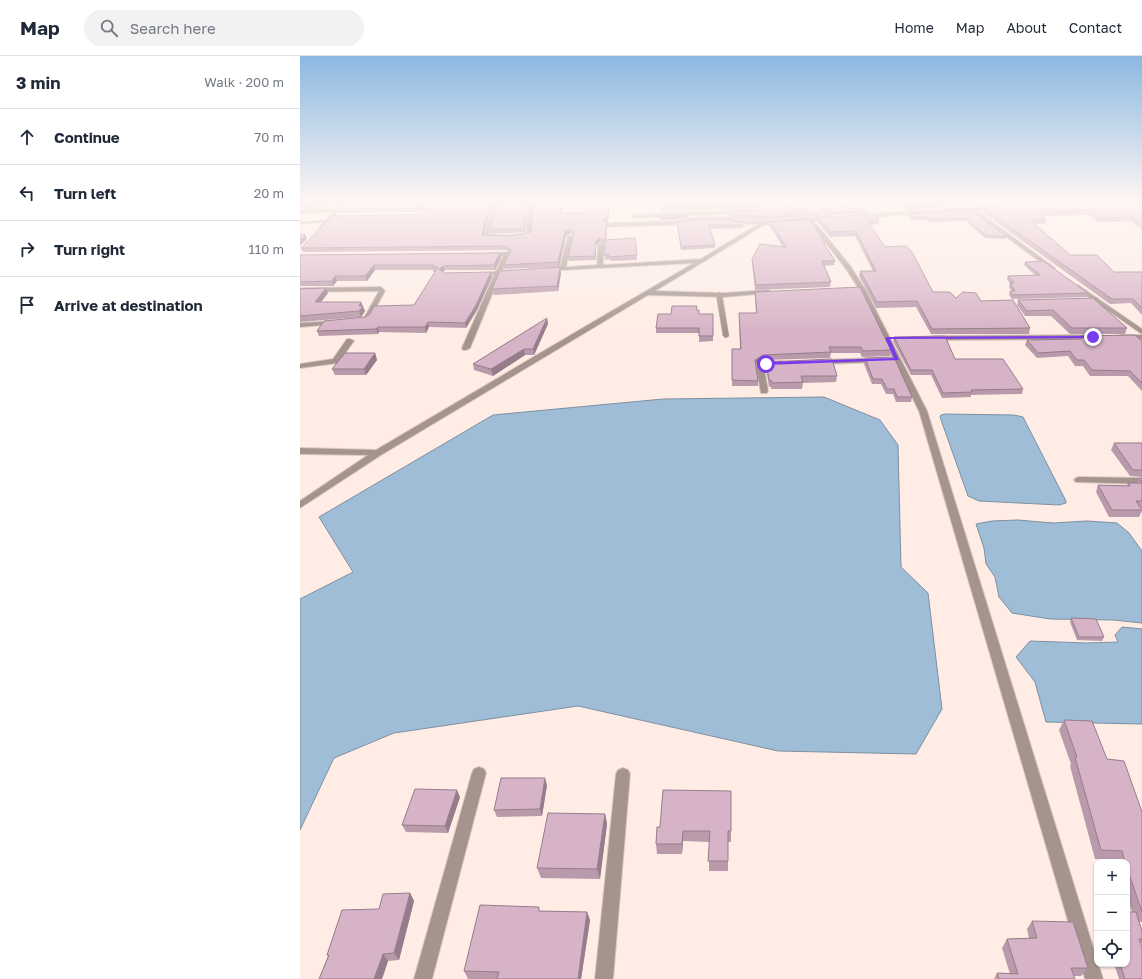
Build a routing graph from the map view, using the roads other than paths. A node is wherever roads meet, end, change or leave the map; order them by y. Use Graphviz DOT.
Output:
graph roads {
  1 [pos="510,246"];
  2 [pos="568,246"];
  3 [pos="601,246"];
  4 [pos="725,246"];
  5 [pos="832,246"];
  6 [pos="1022,246"];
  7 [pos="484,255"];
  8 [pos="704,260"];
  9 [pos="600,267"];
  10 [pos="563,269"];
  11 [pos="541,270"];
  12 [pos="520,271"];
  13 [pos="1056,271"];
  14 [pos="483,273"];
  15 [pos="498,273"];
  16 [pos="1068,280"];
  17 [pos="300,290"];
  18 [pos="776,292"];
  19 [pos="648,293"];
  20 [pos="719,294"];
  21 [pos="1081,300"];
  22 [pos="1096,300"];
  23 [pos="361,321"];
  24 [pos="339,323"];
  25 [pos="300,325"];
  26 [pos="1142,332"];
  27 [pos="726,336"];
  28 [pos="1142,336"];
  29 [pos="1099,337"];
  30 [pos="1112,337"];
  31 [pos="927,338"];
  32 [pos="350,341"];
  33 [pos="466,348"];
  34 [pos="890,360"];
  35 [pos="812,362"];
  36 [pos="789,363"];
  37 [pos="300,366"];
  38 [pos="764,390"];
  39 [pos="300,451"];
  40 [pos="378,453"];
  41 [pos="1079,480"];
  42 [pos="1142,481"];
  43 [pos="300,504"];
  44 [pos="479,773"];
  45 [pos="623,774"];
  46 [pos="424,979"];
  47 [pos="604,979"];
  48 [pos="1094,979"];
  1 -- 7 [label="street"];
  1 -- 15 [label="street"];
  2 -- 10 [label="street"];
  3 -- 9 [label="street"];
  4 -- 8 [label="street"];
  5 -- 34 [label="street"];
  6 -- 13 [label="street"];
  8 -- 9 [label="street"];
  8 -- 19 [label="street"];
  9 -- 10 [label="street"];
  10 -- 11 [label="street"];
  12 -- 15 [label="street"];
  14 -- 15 [label="street"];
  15 -- 33 [label="street"];
  16 -- 22 [label="street"];
  17 -- 23 [label="street"];
  18 -- 20 [label="street"];
  19 -- 20 [label="street"];
  19 -- 40 [label="street"];
  20 -- 27 [label="lane"];
  21 -- 22 [label="street"];
  22 -- 26 [label="street"];
  24 -- 25 [label="street"];
  28 -- 30 [label="street"];
  29 -- 31 [label="street"];
  32 -- 37 [label="street"];
  34 -- 35 [label="street"];
  34 -- 48 [label="street"];
  36 -- 38 [label="street"];
  39 -- 40 [label="street"];
  40 -- 43 [label="street"];
  41 -- 42 [label="street"];
  44 -- 46 [label="street"];
  45 -- 47 [label="street"];
}
